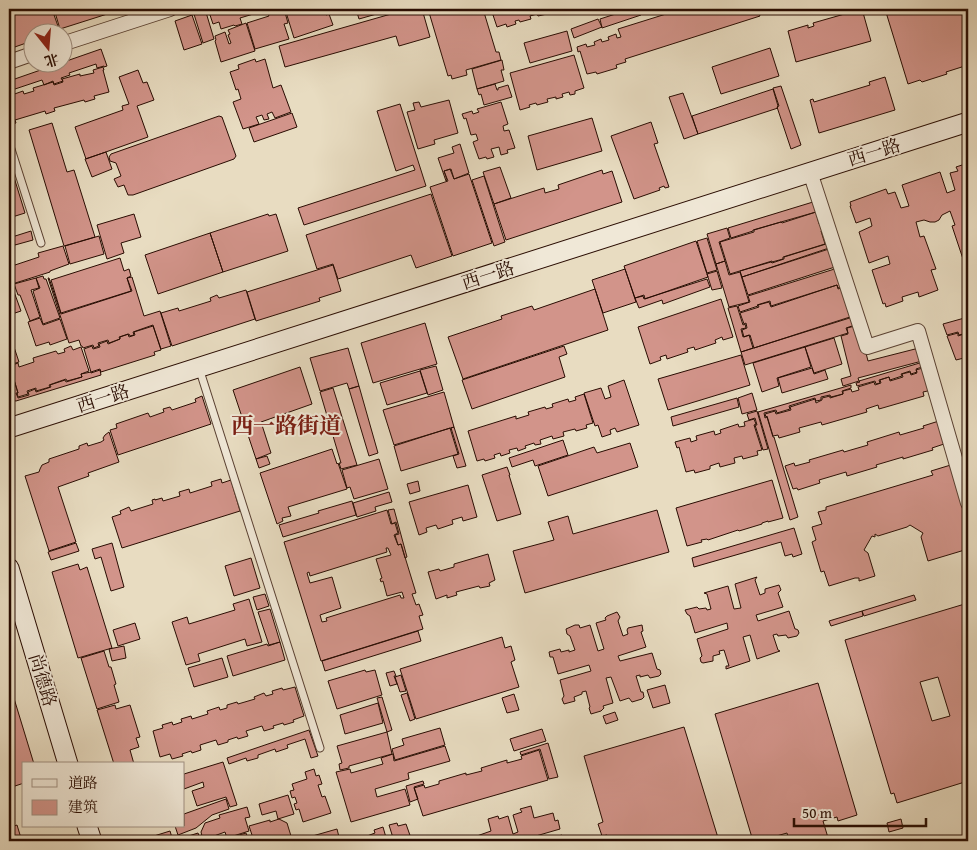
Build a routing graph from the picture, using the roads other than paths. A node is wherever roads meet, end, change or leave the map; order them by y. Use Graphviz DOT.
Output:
graph roads {
  1 [pos="170,9"];
  2 [pos="72,41"];
  3 [pos="22,57"];
  4 [pos="9,62"];
  5 [pos="968,122"];
  6 [pos="9,148"];
  7 [pos="810,172"];
  8 [pos="41,243"];
  9 [pos="199,367"];
  10 [pos="9,428"];
  11 [pos="968,503"];
  12 [pos="9,568"];
  13 [pos="320,748"];
  14 [pos="67,762"];
  15 [pos="88,828"];
  16 [pos="92,841"];
  1 -- 2 [label="street"];
  3 -- 4 [label="street"];
  5 -- 7 [label="street, 西一路"];
  6 -- 8 [label="lane"];
  7 -- 9 [label="street, 西一路"];
  7 -- 11 [label="street"];
  9 -- 10 [label="street, 西一路"];
  9 -- 13 [label="lane"];
  12 -- 14 [label="street, 尚德路"];
  15 -- 16 [label="street"];
}
